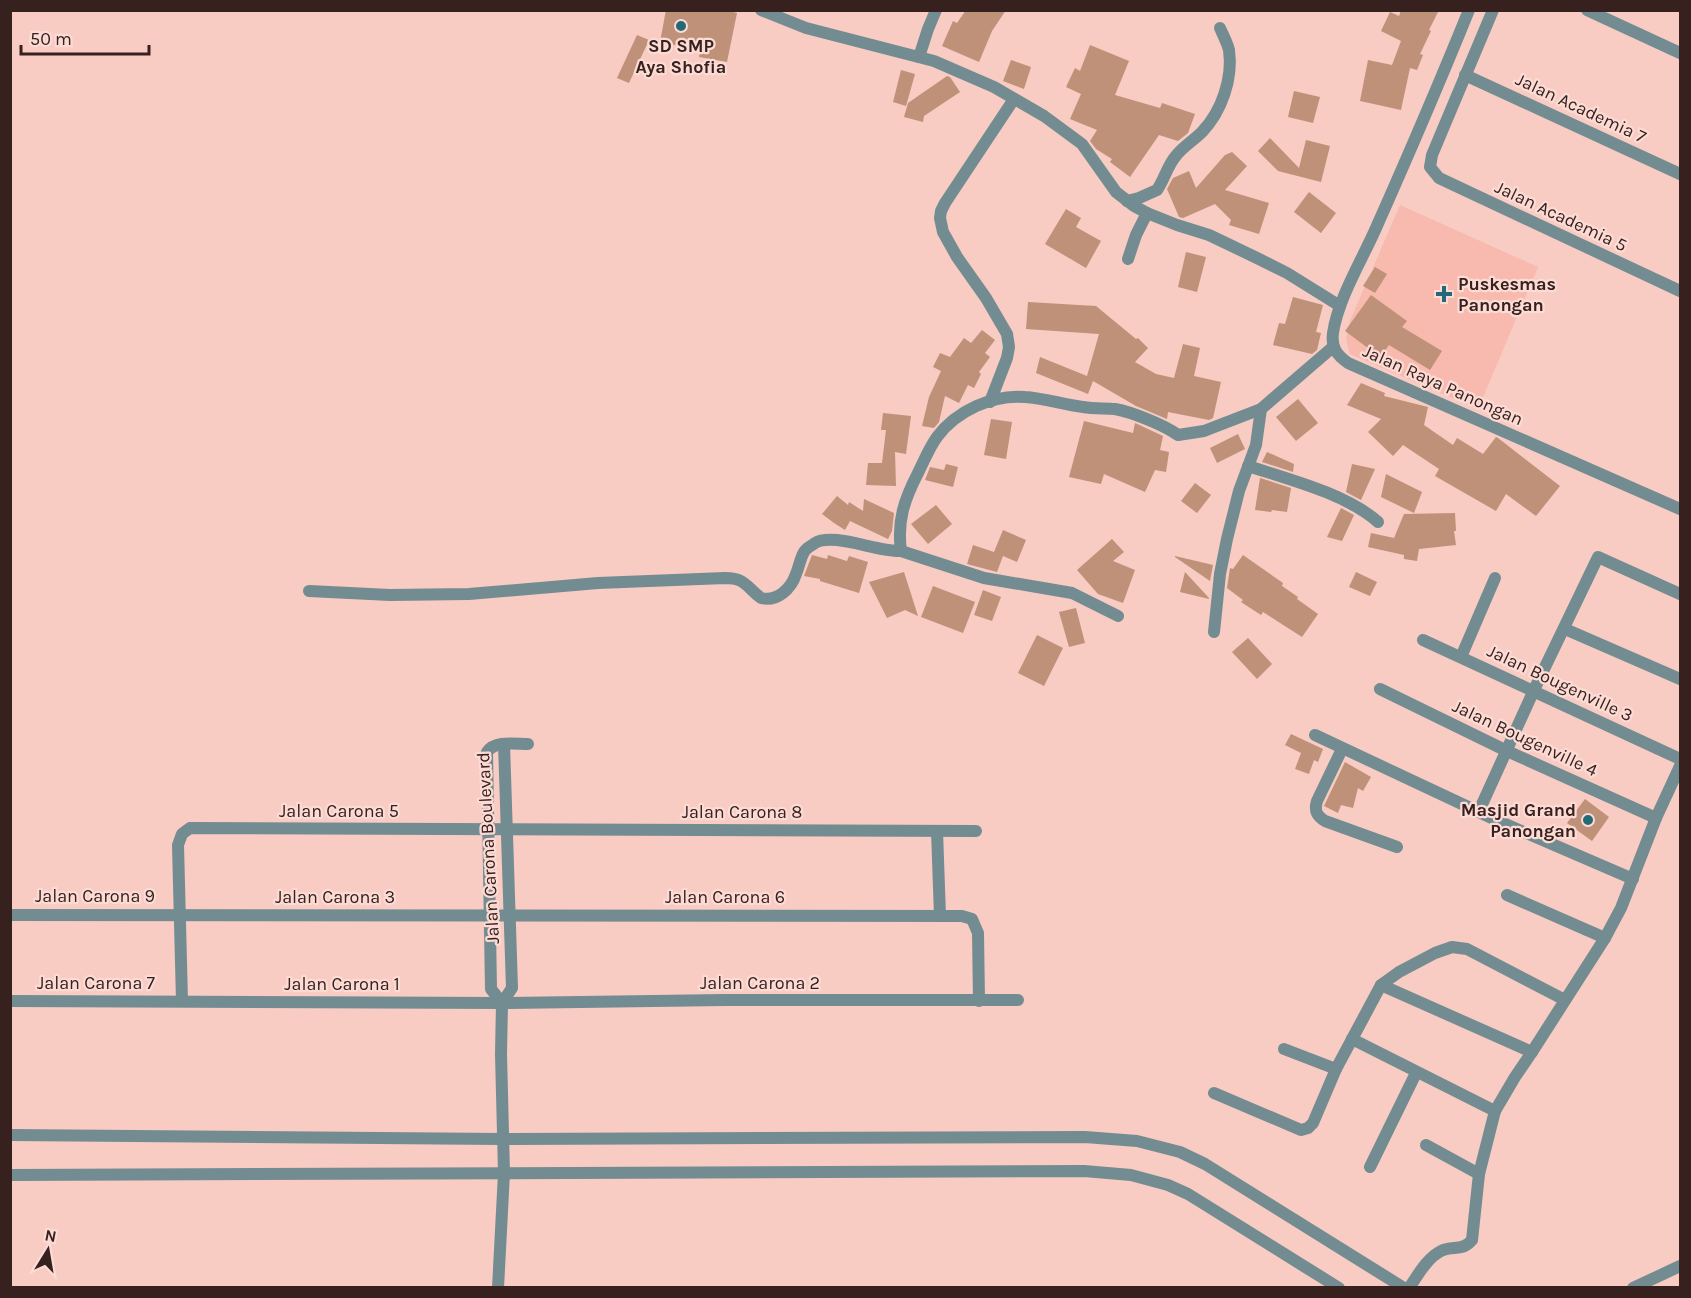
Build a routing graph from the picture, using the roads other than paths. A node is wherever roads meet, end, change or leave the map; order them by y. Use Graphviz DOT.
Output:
graph roads {
  1 [pos="761,10"];
  2 [pos="936,10"];
  3 [pos="1469,10"];
  4 [pos="1493,10"];
  5 [pos="1587,10"];
  6 [pos="1220,28"];
  7 [pos="1680,53"];
  8 [pos="919,57"];
  9 [pos="1465,75"];
  10 [pos="1014,99"];
  11 [pos="1680,174"];
  12 [pos="1127,201"];
  13 [pos="1147,213"];
  14 [pos="1128,259"];
  15 [pos="1680,291"];
  16 [pos="1340,306"];
  17 [pos="1333,347"];
  18 [pos="990,402"];
  19 [pos="1261,409"];
  20 [pos="1248,466"];
  21 [pos="1680,510"];
  22 [pos="1378,522"];
  23 [pos="902,551"];
  24 [pos="1495,578"];
  25 [pos="309,591"];
  26 [pos="1680,594"];
  27 [pos="1118,616"];
  28 [pos="1565,629"];
  29 [pos="1214,632"];
  30 [pos="1423,640"];
  31 [pos="1461,657"];
  32 [pos="1680,679"];
  33 [pos="1380,689"];
  34 [pos="1534,690"];
  35 [pos="1315,735"];
  36 [pos="504,744"];
  37 [pos="528,744"];
  38 [pos="1342,749"];
  39 [pos="1508,751"];
  40 [pos="1680,759"];
  41 [pos="1680,766"];
  42 [pos="1479,811"];
  43 [pos="1656,818"];
  44 [pos="488,830"];
  45 [pos="507,830"];
  46 [pos="937,831"];
  47 [pos="976,831"];
  48 [pos="1397,847"];
  49 [pos="1633,879"];
  50 [pos="1507,895"];
  51 [pos="180,914"];
  52 [pos="10,915"];
  53 [pos="510,915"];
  54 [pos="490,916"];
  55 [pos="940,916"];
  56 [pos="1605,938"];
  57 [pos="1381,986"];
  58 [pos="1018,1000"];
  59 [pos="1565,1000"];
  60 [pos="10,1001"];
  61 [pos="182,1001"];
  62 [pos="979,1001"];
  63 [pos="502,1003"];
  64 [pos="1352,1039"];
  65 [pos="1284,1049"];
  66 [pos="1533,1052"];
  67 [pos="1336,1070"];
  68 [pos="1416,1072"];
  69 [pos="1214,1093"];
  70 [pos="1495,1112"];
  71 [pos="10,1135"];
  72 [pos="502,1139"];
  73 [pos="1426,1145"];
  74 [pos="1370,1167"];
  75 [pos="504,1173"];
  76 [pos="1479,1174"];
  77 [pos="10,1175"];
  78 [pos="1680,1266"];
  79 [pos="498,1287"];
  80 [pos="1339,1287"];
  81 [pos="1406,1287"];
  82 [pos="1634,1287"];
  1 -- 8 [label="street"];
  2 -- 8 [label="street"];
  3 -- 16 [label="street"];
  4 -- 9 [label="street"];
  5 -- 7 [label="street"];
  6 -- 12 [label="street"];
  8 -- 10 [label="street"];
  9 -- 11 [label="street, Jalan Academia 7"];
  9 -- 15 [label="street, Jalan Academia 5"];
  10 -- 12 [label="street"];
  10 -- 18 [label="street"];
  12 -- 13 [label="street"];
  13 -- 14 [label="street"];
  13 -- 16 [label="street"];
  16 -- 17 [label="street"];
  17 -- 19 [label="street"];
  17 -- 21 [label="street, Jalan Raya Panongan"];
  18 -- 19 [label="street"];
  18 -- 23 [label="street"];
  19 -- 20 [label="street"];
  20 -- 22 [label="street"];
  20 -- 29 [label="street"];
  23 -- 25 [label="street"];
  23 -- 27 [label="street"];
  24 -- 31 [label="street"];
  26 -- 28 [label="street"];
  28 -- 32 [label="street"];
  28 -- 34 [label="street"];
  30 -- 31 [label="street, Jalan Bougenville 3"];
  31 -- 34 [label="street, Jalan Bougenville 3"];
  33 -- 39 [label="street, Jalan Bougenville 4"];
  34 -- 39 [label="street"];
  34 -- 40 [label="street, Jalan Bougenville 3"];
  35 -- 38 [label="street"];
  36 -- 37 [label="street"];
  36 -- 44 [label="street, Jalan Carona Boulevard"];
  36 -- 45 [label="street, Jalan Carona Boulevard"];
  38 -- 42 [label="street"];
  38 -- 48 [label="street"];
  39 -- 42 [label="street"];
  39 -- 43 [label="street, Jalan Bougenville 4"];
  41 -- 43 [label="street"];
  42 -- 49 [label="street"];
  43 -- 49 [label="street"];
  44 -- 45 [label="street, Jalan Carona 5"];
  44 -- 51 [label="street, Jalan Carona 5"];
  44 -- 54 [label="street, Jalan Carona Boulevard"];
  45 -- 46 [label="street, Jalan Carona 8"];
  45 -- 53 [label="street, Jalan Carona Boulevard"];
  46 -- 47 [label="street, Jalan Carona 8"];
  46 -- 55 [label="street"];
  49 -- 56 [label="street"];
  50 -- 56 [label="street"];
  51 -- 52 [label="street, Jalan Carona 9"];
  51 -- 54 [label="street, Jalan Carona 3"];
  51 -- 61 [label="street"];
  53 -- 54 [label="street, Jalan Carona 3"];
  53 -- 55 [label="street, Jalan Carona 6"];
  53 -- 63 [label="street, Jalan Carona Boulevard"];
  54 -- 63 [label="street, Jalan Carona Boulevard"];
  55 -- 62 [label="street, Jalan Carona 6"];
  56 -- 59 [label="street"];
  57 -- 59 [label="street"];
  57 -- 64 [label="street"];
  57 -- 66 [label="street"];
  58 -- 62 [label="street, Jalan Carona 2"];
  59 -- 66 [label="street"];
  60 -- 61 [label="street, Jalan Carona 7"];
  61 -- 63 [label="street, Jalan Carona 1"];
  62 -- 63 [label="street, Jalan Carona 2"];
  63 -- 72 [label="street, Jalan Carona Boulevard"];
  64 -- 67 [label="street"];
  64 -- 68 [label="street"];
  65 -- 67 [label="street"];
  66 -- 70 [label="street"];
  67 -- 69 [label="street"];
  68 -- 70 [label="street"];
  68 -- 74 [label="street"];
  70 -- 76 [label="street"];
  71 -- 72 [label="street"];
  72 -- 75 [label="street, Jalan Carona Boulevard"];
  72 -- 81 [label="street"];
  73 -- 76 [label="street"];
  75 -- 77 [label="street"];
  75 -- 79 [label="street, Jalan Carona Boulevard"];
  75 -- 80 [label="street"];
  76 -- 81 [label="street"];
  78 -- 82 [label="street"];
}
